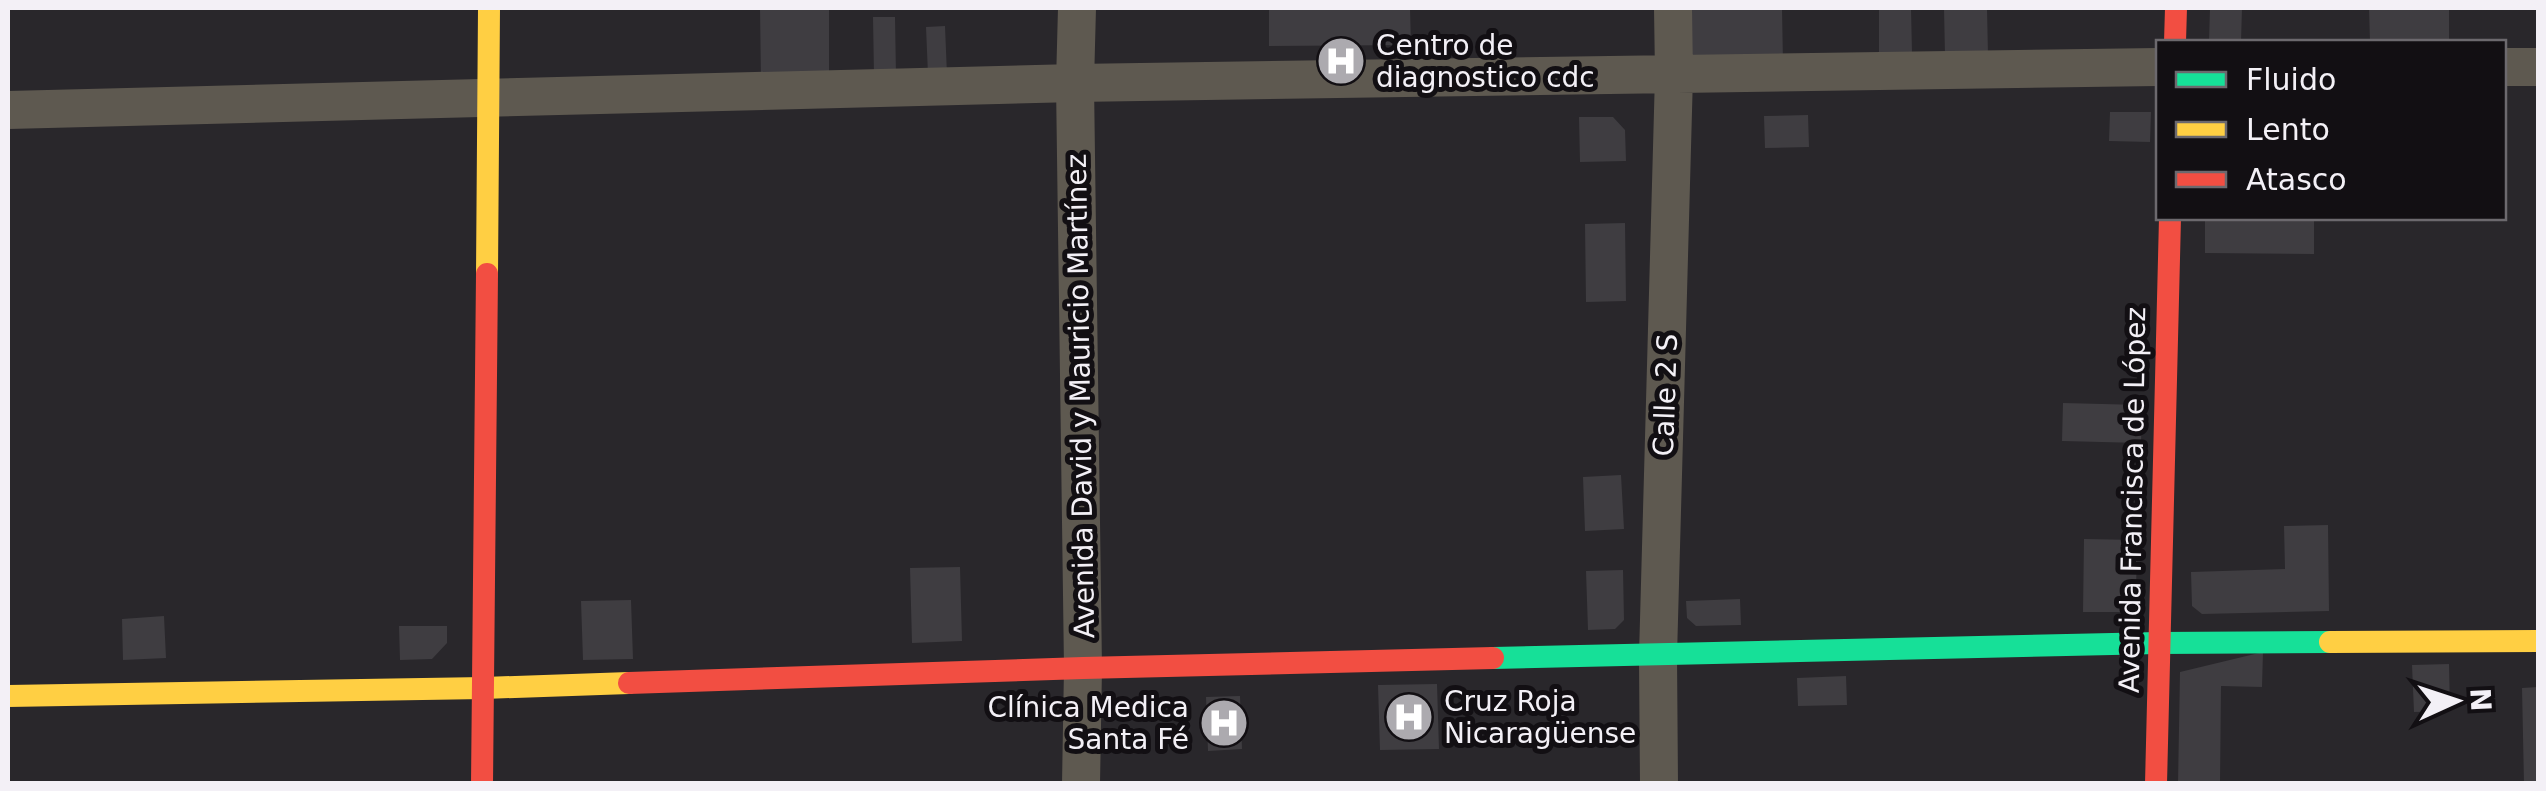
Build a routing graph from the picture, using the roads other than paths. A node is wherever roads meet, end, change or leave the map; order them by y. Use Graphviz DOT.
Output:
graph roads {
  1 [pos="489,8"];
  2 [pos="1077,8"];
  3 [pos="1672,8"];
  4 [pos="2176,8"];
  5 [pos="2175,40"];
  6 [pos="2506,66"];
  7 [pos="2538,66"];
  8 [pos="2156,67"];
  9 [pos="1674,75"];
  10 [pos="1076,83"];
  11 [pos="489,99"];
  12 [pos="8,110"];
  13 [pos="2170,220"];
  14 [pos="2538,641"];
  15 [pos="2158,643"];
  16 [pos="1658,656"];
  17 [pos="1083,668"];
  18 [pos="484,688"];
  19 [pos="8,696"];
  20 [pos="482,784"];
  21 [pos="1081,784"];
  22 [pos="1659,784"];
  23 [pos="2156,784"];
  1 -- 11 [label="street"];
  2 -- 10 [label="street, Avenida David y Mauricio Martínez"];
  3 -- 9 [label="street, Calle 2 S"];
  4 -- 5 [label="street"];
  6 -- 7 [label="street"];
  8 -- 9 [label="street"];
  9 -- 10 [label="street"];
  9 -- 16 [label="street, Calle 2 S"];
  10 -- 11 [label="street"];
  10 -- 17 [label="street, Avenida David y Mauricio Martínez"];
  11 -- 12 [label="street"];
  11 -- 18 [label="street"];
  13 -- 15 [label="street, Avenida Francisca de López"];
  14 -- 15 [label="street"];
  15 -- 16 [label="street"];
  15 -- 23 [label="street, Avenida Francisca de López"];
  16 -- 17 [label="street"];
  16 -- 22 [label="street, Calle 2 S"];
  17 -- 18 [label="street"];
  17 -- 21 [label="street, Avenida David y Mauricio Martínez"];
  18 -- 19 [label="street"];
  18 -- 20 [label="street"];
}
